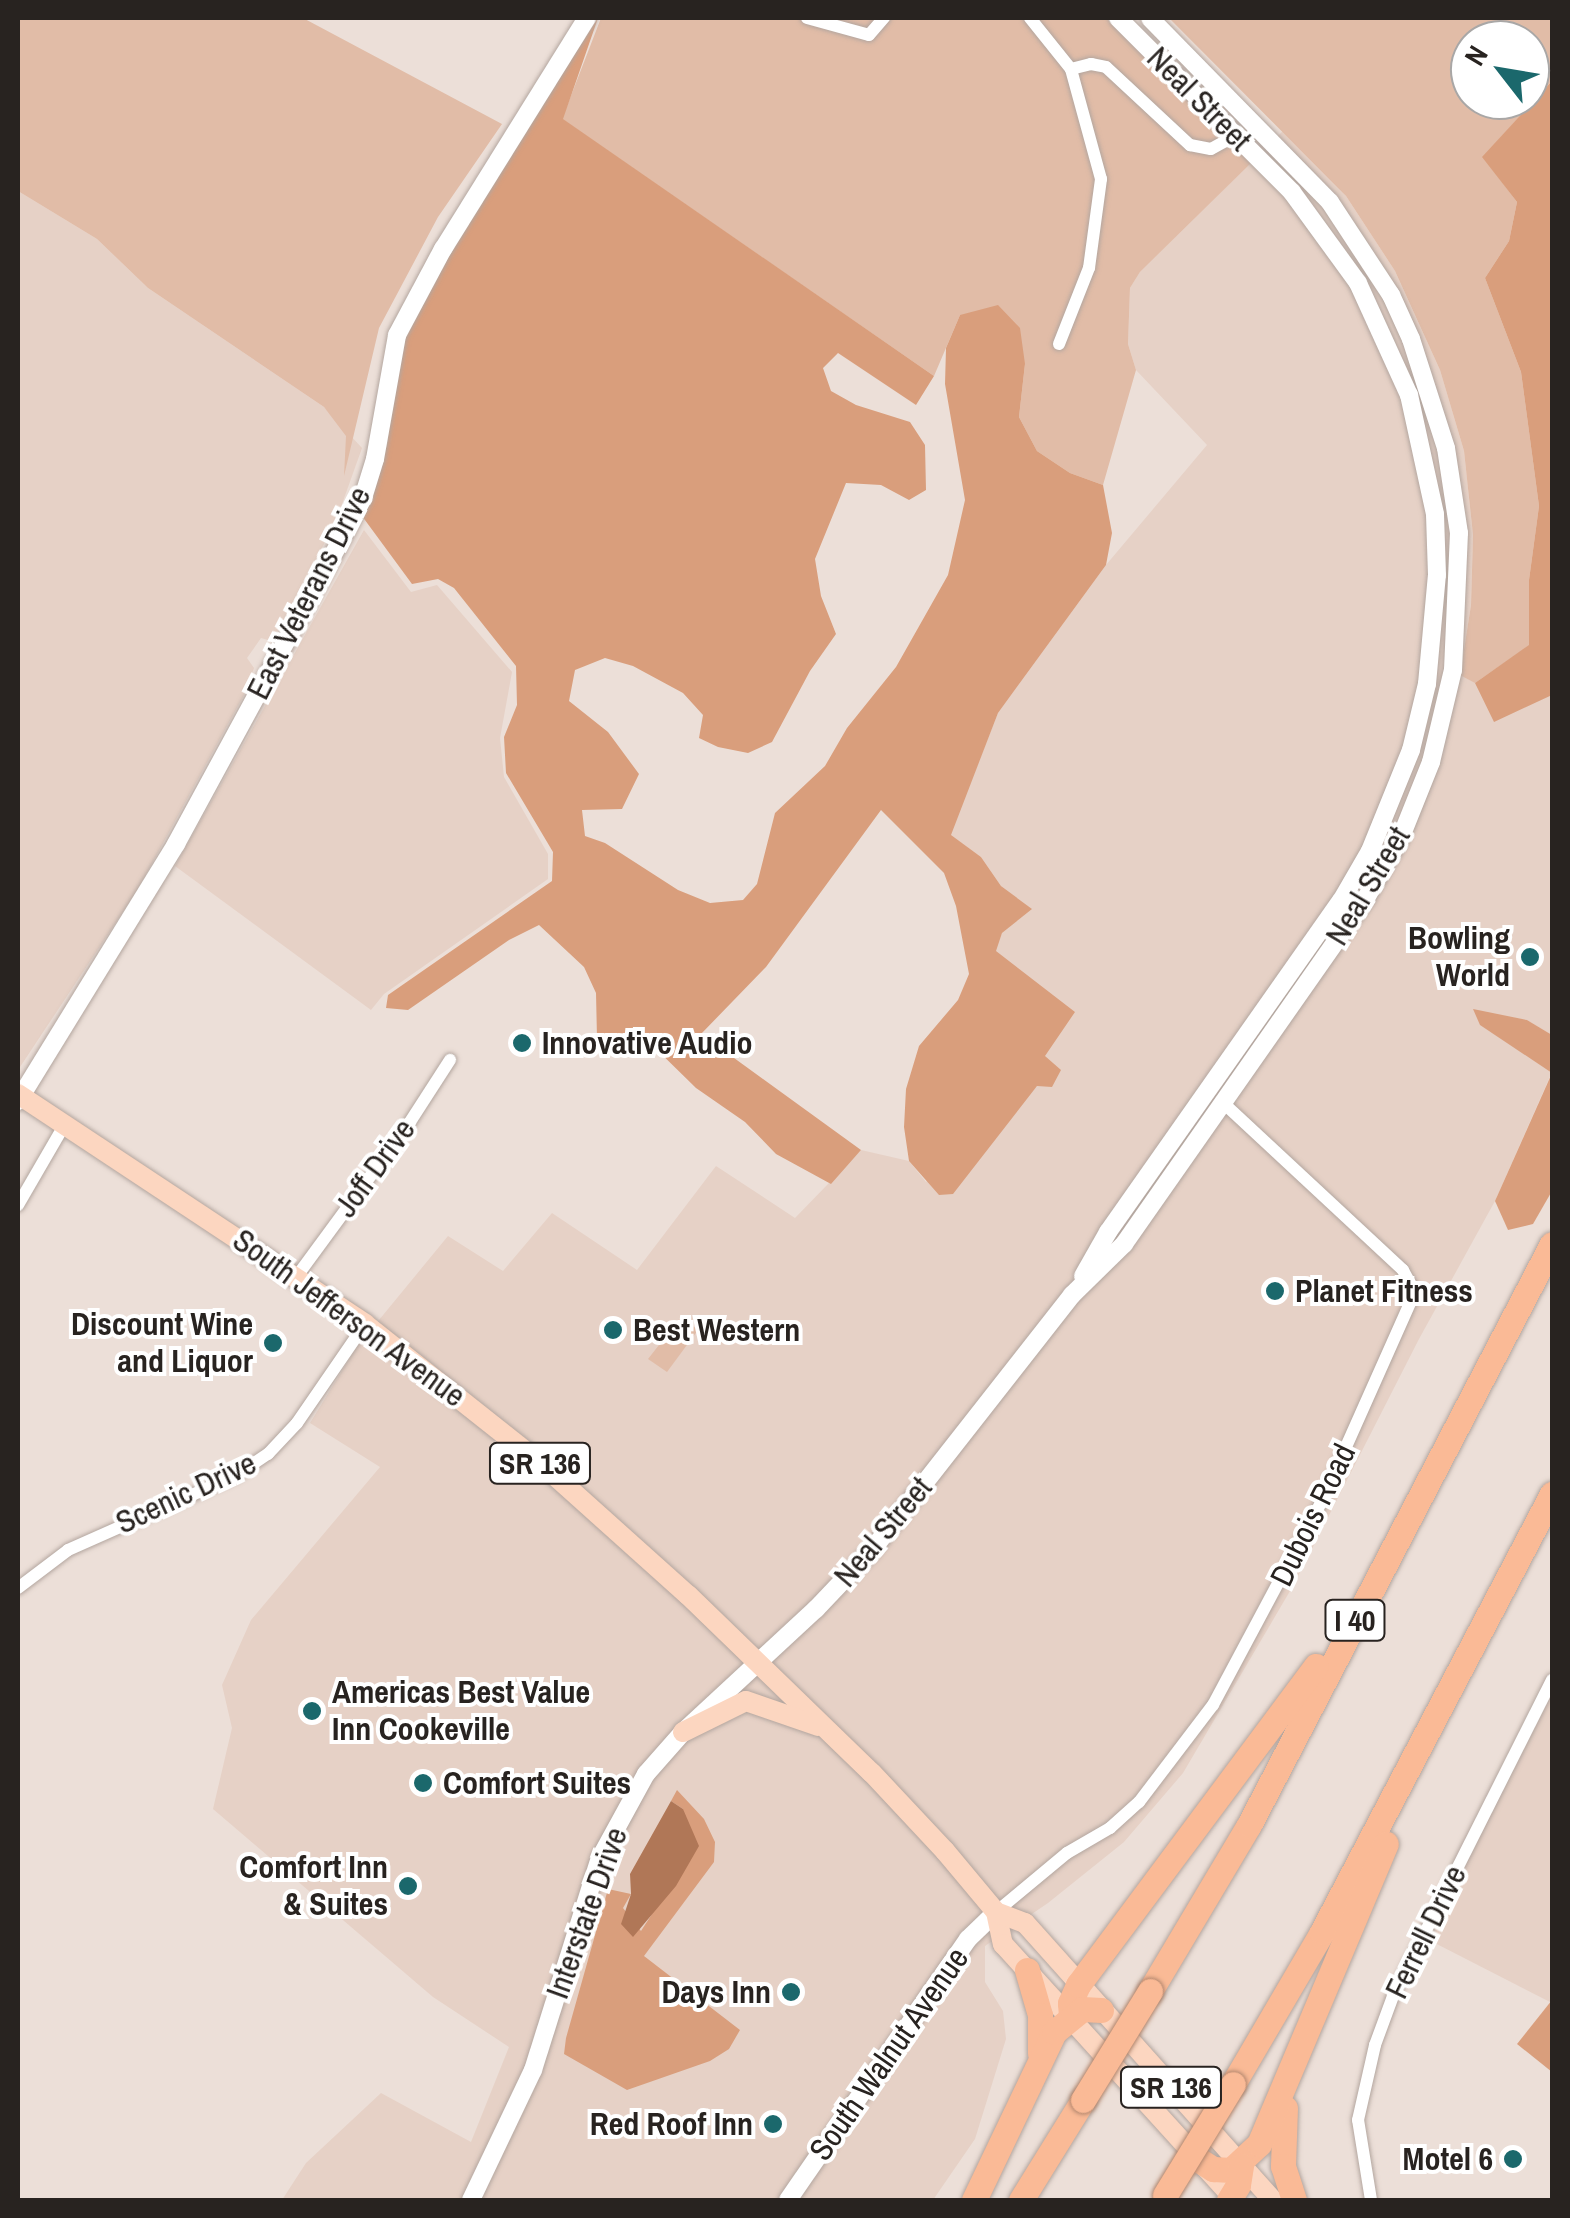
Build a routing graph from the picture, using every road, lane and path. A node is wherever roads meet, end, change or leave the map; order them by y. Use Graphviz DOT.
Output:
graph roads {
  1 [pos="587,18"];
  2 [pos="808,18"];
  3 [pos="884,18"];
  4 [pos="1030,18"];
  5 [pos="1118,18"];
  6 [pos="1150,18"];
  7 [pos="1071,70"];
  8 [pos="1236,135"];
  9 [pos="1059,344"];
  10 [pos="450,1060"];
  11 [pos="18,1097"];
  12 [pos="1222,1103"];
  13 [pos="65,1124"];
  14 [pos="18,1205"];
  15 [pos="1552,1244"];
  16 [pos="297,1276"];
  17 [pos="1072,1295"];
  18 [pos="366,1324"];
  19 [pos="1552,1494"];
  20 [pos="1381,1571"];
  21 [pos="18,1588"];
  22 [pos="759,1662"];
  23 [pos="1465,1662"];
  24 [pos="1552,1680"];
  25 [pos="828,1730"];
  26 [pos="683,1732"];
  27 [pos="996,1912"];
  28 [pos="1028,1970"];
  29 [pos="1078,1985"];
  30 [pos="1100,2010"];
  31 [pos="1071,2017"];
  32 [pos="1300,2051"];
  33 [pos="1039,2065"];
  34 [pos="1199,2160"];
  35 [pos="1241,2165"];
  36 [pos="1163,2198"];
  37 [pos="1232,2199"];
  38 [pos="471,2200"];
  39 [pos="788,2200"];
  40 [pos="974,2200"];
  41 [pos="1021,2200"];
  42 [pos="1273,2200"];
  43 [pos="1294,2200"];
  44 [pos="1371,2200"];
  1 -- 11 [label="main road, East Veterans Drive"];
  2 -- 3 [label="street"];
  4 -- 7 [label="street"];
  5 -- 8 [label="main road, Neal Street"];
  6 -- 12 [label="main road, Neal Street"];
  7 -- 8 [label="street"];
  7 -- 9 [label="street"];
  8 -- 17 [label="main road, Neal Street"];
  10 -- 16 [label="street, Joff Drive"];
  11 -- 13 [label="main road, South Jefferson Avenue / SR 136"];
  12 -- 17 [label="main road, Neal Street"];
  12 -- 27 [label="street, Dubois Road"];
  13 -- 14 [label="street"];
  13 -- 16 [label="main road, South Jefferson Avenue / SR 136"];
  15 -- 20 [label="highway, I 40"];
  16 -- 18 [label="main road, South Jefferson Avenue / SR 136"];
  17 -- 22 [label="main road, Neal Street"];
  18 -- 21 [label="street, Scenic Drive"];
  18 -- 22 [label="main road, South Jefferson Avenue / SR 136"];
  19 -- 23 [label="highway"];
  20 -- 29 [label="highway"];
  20 -- 41 [label="highway, I 40, bridge"];
  22 -- 25 [label="main road, South Jefferson Avenue / SR 136"];
  22 -- 26 [label="main road, Interstate Drive"];
  23 -- 32 [label="highway"];
  23 -- 36 [label="highway, bridge"];
  24 -- 44 [label="street, Ferrell Drive"];
  25 -- 26 [label="main road"];
  25 -- 27 [label="main road, South Jefferson Avenue / SR 136"];
  26 -- 38 [label="main road, Interstate Drive"];
  27 -- 28 [label="main road, South Jefferson Avenue / SR 136"];
  27 -- 29 [label="main road, South Jefferson Avenue / SR 136"];
  27 -- 39 [label="main road, South Walnut Avenue"];
  28 -- 31 [label="main road, South Jefferson Avenue / SR 136"];
  28 -- 33 [label="highway"];
  29 -- 30 [label="main road, South Jefferson Avenue / SR 136"];
  29 -- 31 [label="highway"];
  30 -- 31 [label="highway"];
  30 -- 35 [label="main road, South Jefferson Avenue / SR 136"];
  31 -- 33 [label="highway"];
  31 -- 34 [label="main road, South Jefferson Avenue / SR 136"];
  32 -- 35 [label="highway"];
  32 -- 43 [label="highway"];
  33 -- 40 [label="highway"];
  34 -- 35 [label="highway"];
  34 -- 37 [label="main road, South Jefferson Avenue / SR 136"];
  35 -- 37 [label="highway"];
  35 -- 42 [label="main road, South Jefferson Avenue / SR 136"];
}
